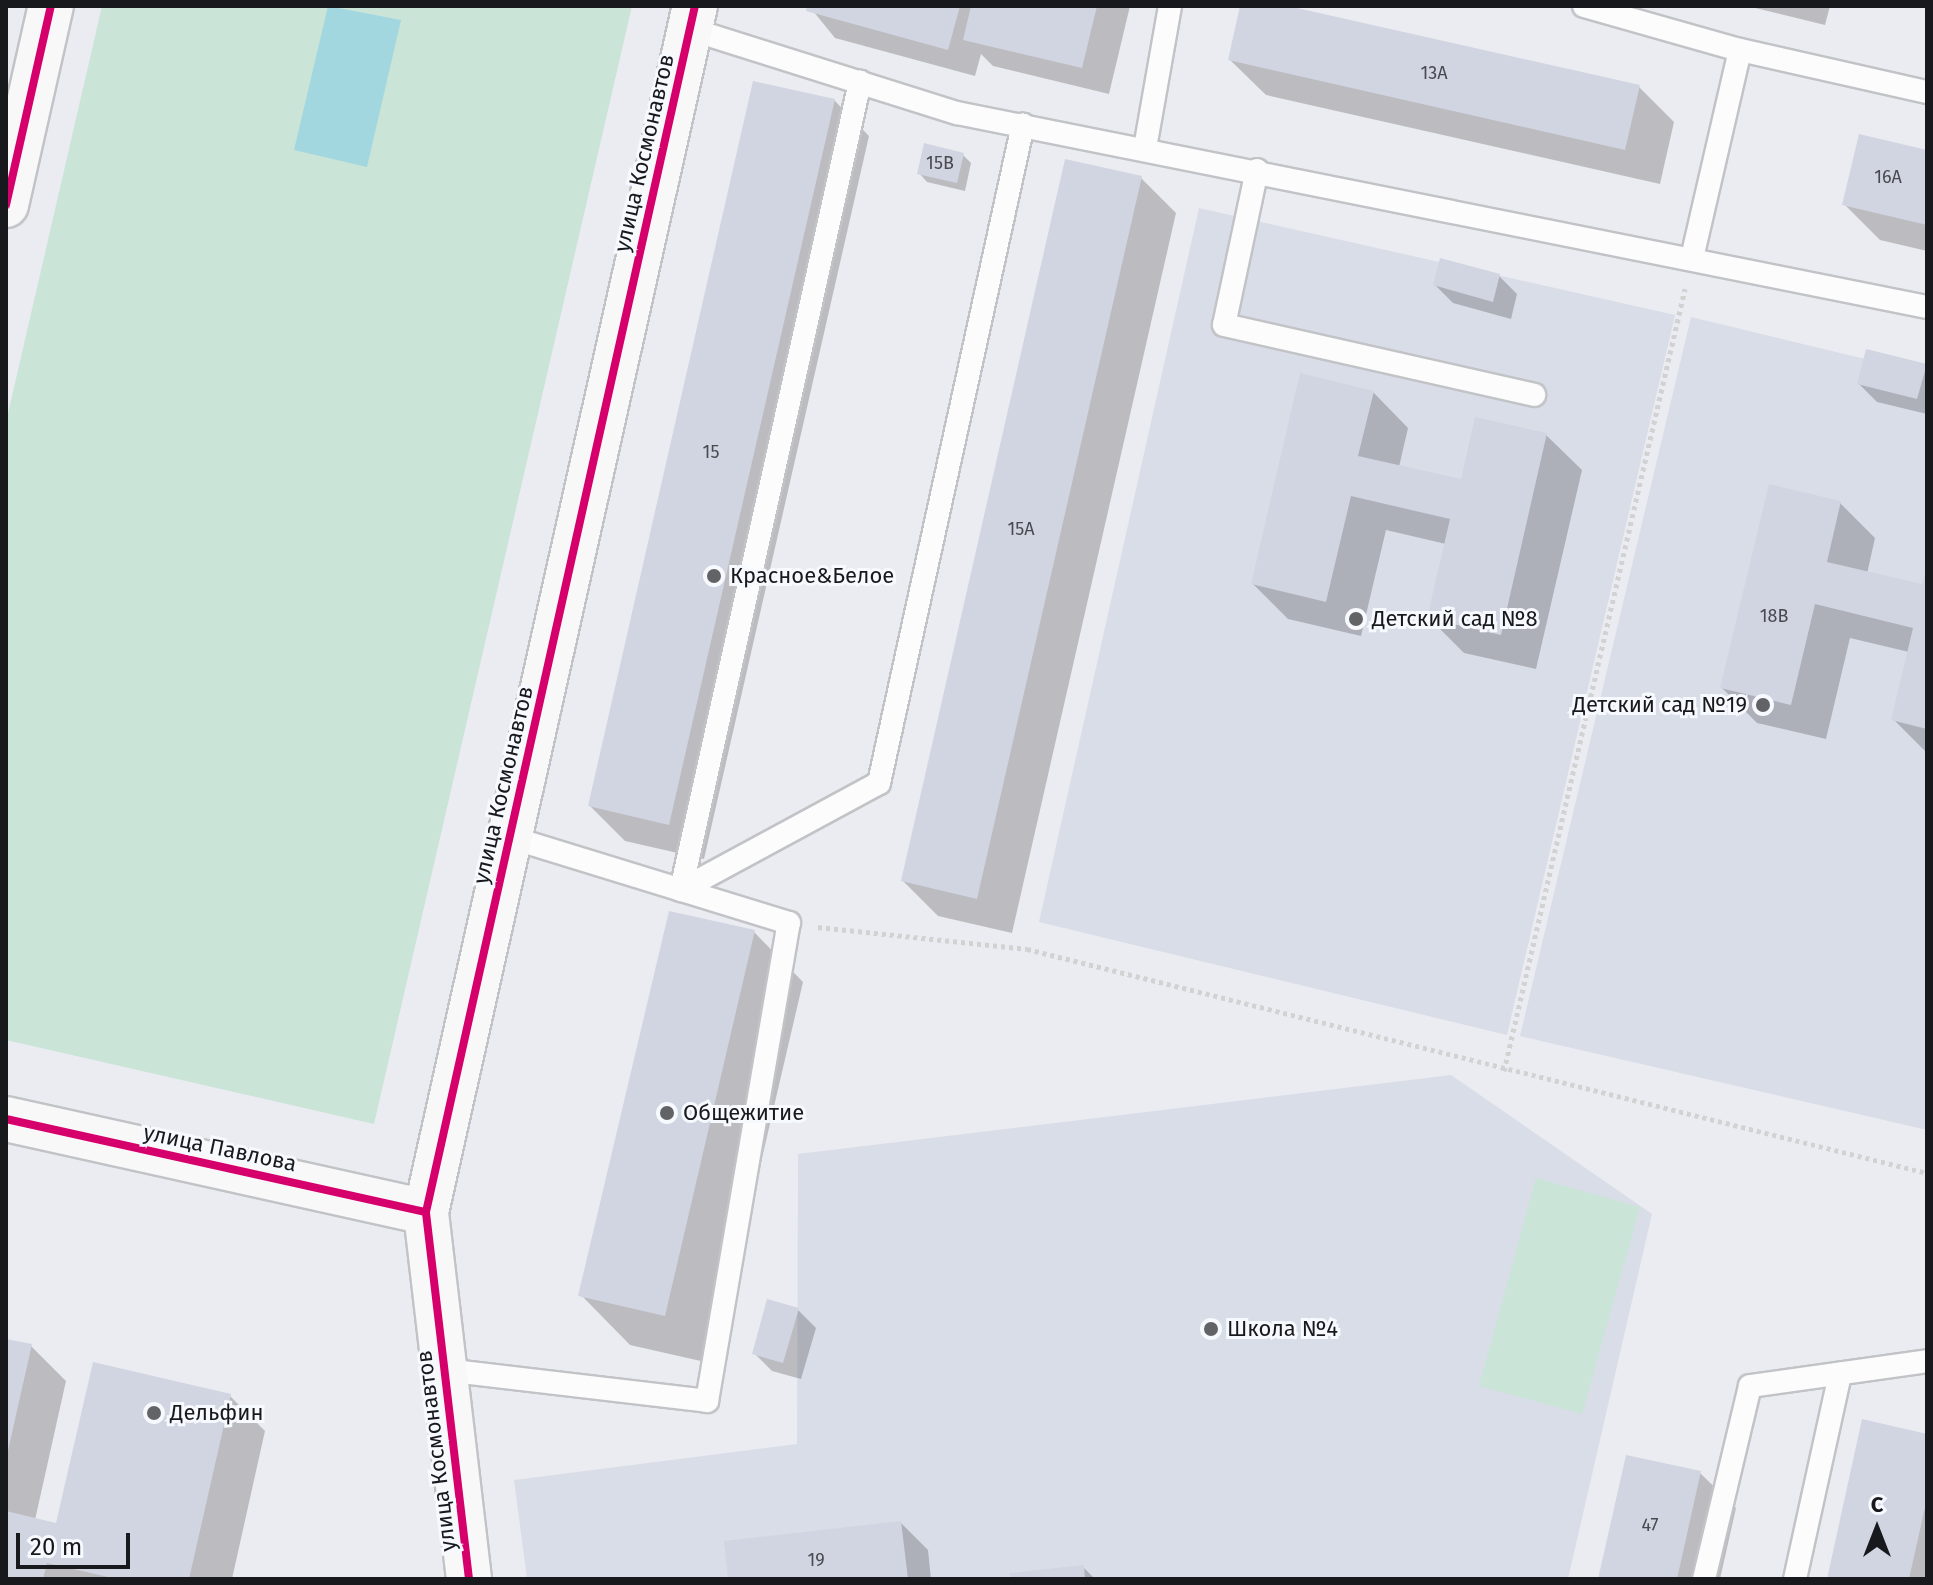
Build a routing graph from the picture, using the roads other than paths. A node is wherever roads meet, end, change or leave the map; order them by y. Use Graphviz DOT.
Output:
graph roads {
  1 [pos="51,6"];
  2 [pos="1170,6"];
  3 [pos="1584,6"];
  4 [pos="693,18"];
  5 [pos="1740,50"];
  6 [pos="860,82"];
  7 [pos="1927,92"];
  8 [pos="1023,125"];
  9 [pos="1145,148"];
  10 [pos="1257,170"];
  11 [pos="6,205"];
  12 [pos="1692,258"];
  13 [pos="1927,307"];
  14 [pos="1534,395"];
  15 [pos="510,837"];
  16 [pos="681,890"];
  17 [pos="6,1119"];
  18 [pos="426,1212"];
  19 [pos="1927,1361"];
  20 [pos="445,1370"];
  21 [pos="1840,1374"];
  22 [pos="469,1579"];
  23 [pos="1704,1579"];
  24 [pos="1795,1579"];
  1 -- 11 [label="street"];
  2 -- 9 [label="lane"];
  3 -- 5 [label="lane"];
  4 -- 6 [label="lane"];
  4 -- 15 [label="street, улица Космонавтов"];
  5 -- 7 [label="lane"];
  5 -- 12 [label="lane"];
  6 -- 8 [label="lane"];
  6 -- 16 [label="lane"];
  8 -- 9 [label="lane"];
  8 -- 16 [label="lane"];
  9 -- 10 [label="lane"];
  10 -- 12 [label="lane"];
  10 -- 14 [label="lane"];
  12 -- 13 [label="lane"];
  15 -- 16 [label="lane"];
  15 -- 18 [label="street, улица Космонавтов"];
  16 -- 20 [label="lane"];
  17 -- 18 [label="street, улица Павлова"];
  18 -- 20 [label="street, улица Космонавтов"];
  19 -- 21 [label="lane"];
  20 -- 22 [label="street, улица Космонавтов"];
  21 -- 23 [label="lane"];
  21 -- 24 [label="lane"];
}
